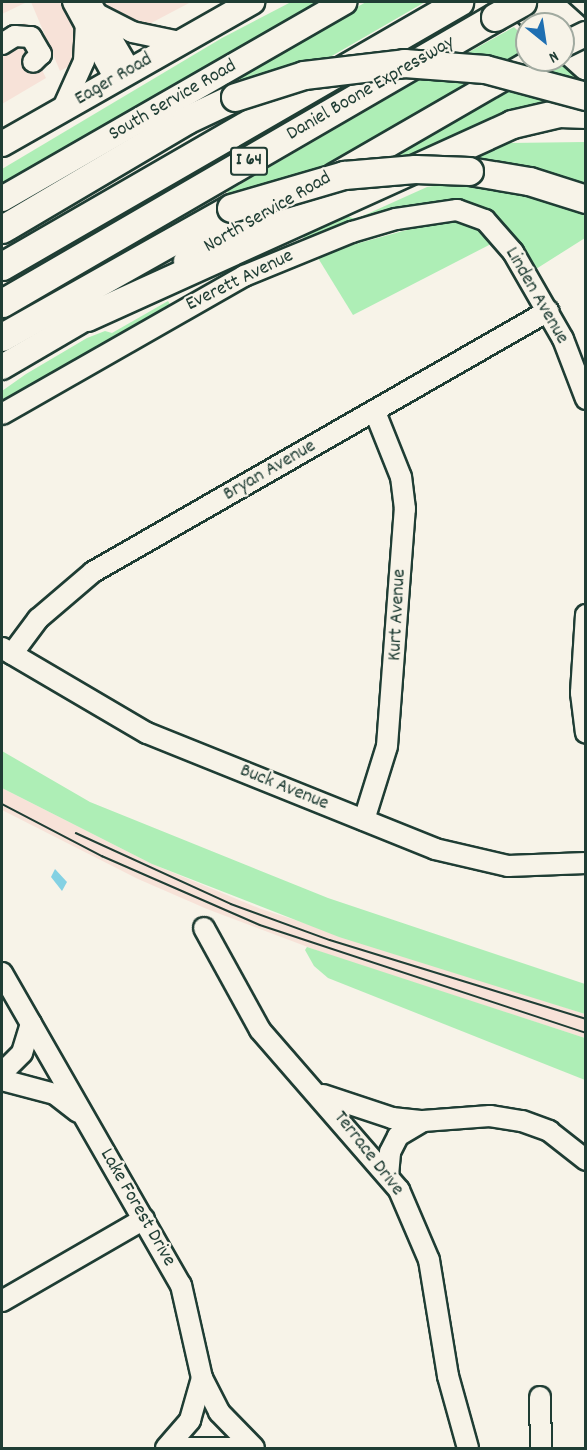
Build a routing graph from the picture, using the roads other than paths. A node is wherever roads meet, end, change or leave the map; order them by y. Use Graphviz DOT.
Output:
graph roads {
  1 [pos="73,2"];
  2 [pos="252,2"];
  3 [pos="344,2"];
  4 [pos="459,2"];
  5 [pos="520,2"];
  6 [pos="546,2"];
  7 [pos="233,8"];
  8 [pos="91,14"];
  9 [pos="585,36"];
  10 [pos="180,42"];
  11 [pos="2,44"];
  12 [pos="33,62"];
  13 [pos="515,71"];
  14 [pos="123,75"];
  15 [pos="585,96"];
  16 [pos="62,110"];
  17 [pos="585,114"];
  18 [pos="2,144"];
  19 [pos="585,199"];
  20 [pos="2,200"];
  21 [pos="494,228"];
  22 [pos="2,229"];
  23 [pos="2,266"];
  24 [pos="2,303"];
  25 [pos="548,311"];
  26 [pos="87,317"];
  27 [pos="2,337"];
  28 [pos="2,367"];
  29 [pos="584,390"];
  30 [pos="375,412"];
  31 [pos="2,414"];
  32 [pos="585,615"];
  33 [pos="7,651"];
  34 [pos="585,733"];
  35 [pos="364,820"];
  36 [pos="585,863"];
  37 [pos="204,928"];
  38 [pos="2,973"];
  39 [pos="31,1023"];
  40 [pos="2,1073"];
  41 [pos="2,1080"];
  42 [pos="318,1093"];
  43 [pos="423,1121"];
  44 [pos="90,1126"];
  45 [pos="585,1161"];
  46 [pos="388,1176"];
  47 [pos="144,1219"];
  48 [pos="2,1300"];
  49 [pos="202,1378"];
  50 [pos="540,1397"];
  51 [pos="166,1449"];
  52 [pos="184,1449"];
  53 [pos="246,1449"];
  54 [pos="254,1449"];
  55 [pos="468,1449"];
  56 [pos="541,1449"];
  1 -- 8 [label="street"];
  2 -- 7 [label="main road, Eager Road"];
  3 -- 20 [label="main road, South Service Road"];
  4 -- 23 [label="highway, Daniel Boone Expressway / I 64"];
  5 -- 24 [label="highway, Daniel Boone Expressway / I 64, bridge"];
  6 -- 9 [label="highway"];
  7 -- 10 [label="main road, Eager Road"];
  8 -- 10 [label="street"];
  8 -- 14 [label="street"];
  8 -- 16 [label="street"];
  10 -- 14 [label="main road, Eager Road"];
  11 -- 12 [label="street"];
  13 -- 26 [label="main road, North Service Road"];
  14 -- 16 [label="main road, Eager Road"];
  15 -- 22 [label="highway, bridge"];
  16 -- 18 [label="main road, Eager Road"];
  17 -- 26 [label="highway"];
  19 -- 27 [label="highway, bridge"];
  21 -- 25 [label="street, Linden Avenue"];
  21 -- 31 [label="street, Everett Avenue"];
  25 -- 29 [label="street, Linden Avenue"];
  25 -- 30 [label="street, Bryan Avenue"];
  26 -- 28 [label="main road, North Service Road"];
  30 -- 33 [label="street, Bryan Avenue"];
  30 -- 35 [label="street, Kurt Avenue"];
  32 -- 34 [label="street"];
  33 -- 35 [label="street, Buck Avenue"];
  35 -- 36 [label="street, Buck Avenue"];
  37 -- 42 [label="street, Terrace Drive"];
  38 -- 39 [label="street, Lake Forest Drive"];
  39 -- 40 [label="street"];
  39 -- 44 [label="street, Lake Forest Drive"];
  41 -- 44 [label="street"];
  42 -- 43 [label="street"];
  42 -- 46 [label="street, Terrace Drive"];
  43 -- 45 [label="street"];
  43 -- 46 [label="street"];
  44 -- 47 [label="street, Lake Forest Drive"];
  46 -- 55 [label="street, Terrace Drive"];
  47 -- 48 [label="street"];
  47 -- 49 [label="street, Lake Forest Drive"];
  49 -- 51 [label="street"];
  49 -- 54 [label="street, Lake Forest Drive"];
  50 -- 56 [label="street"];
  52 -- 53 [label="street"];
}
